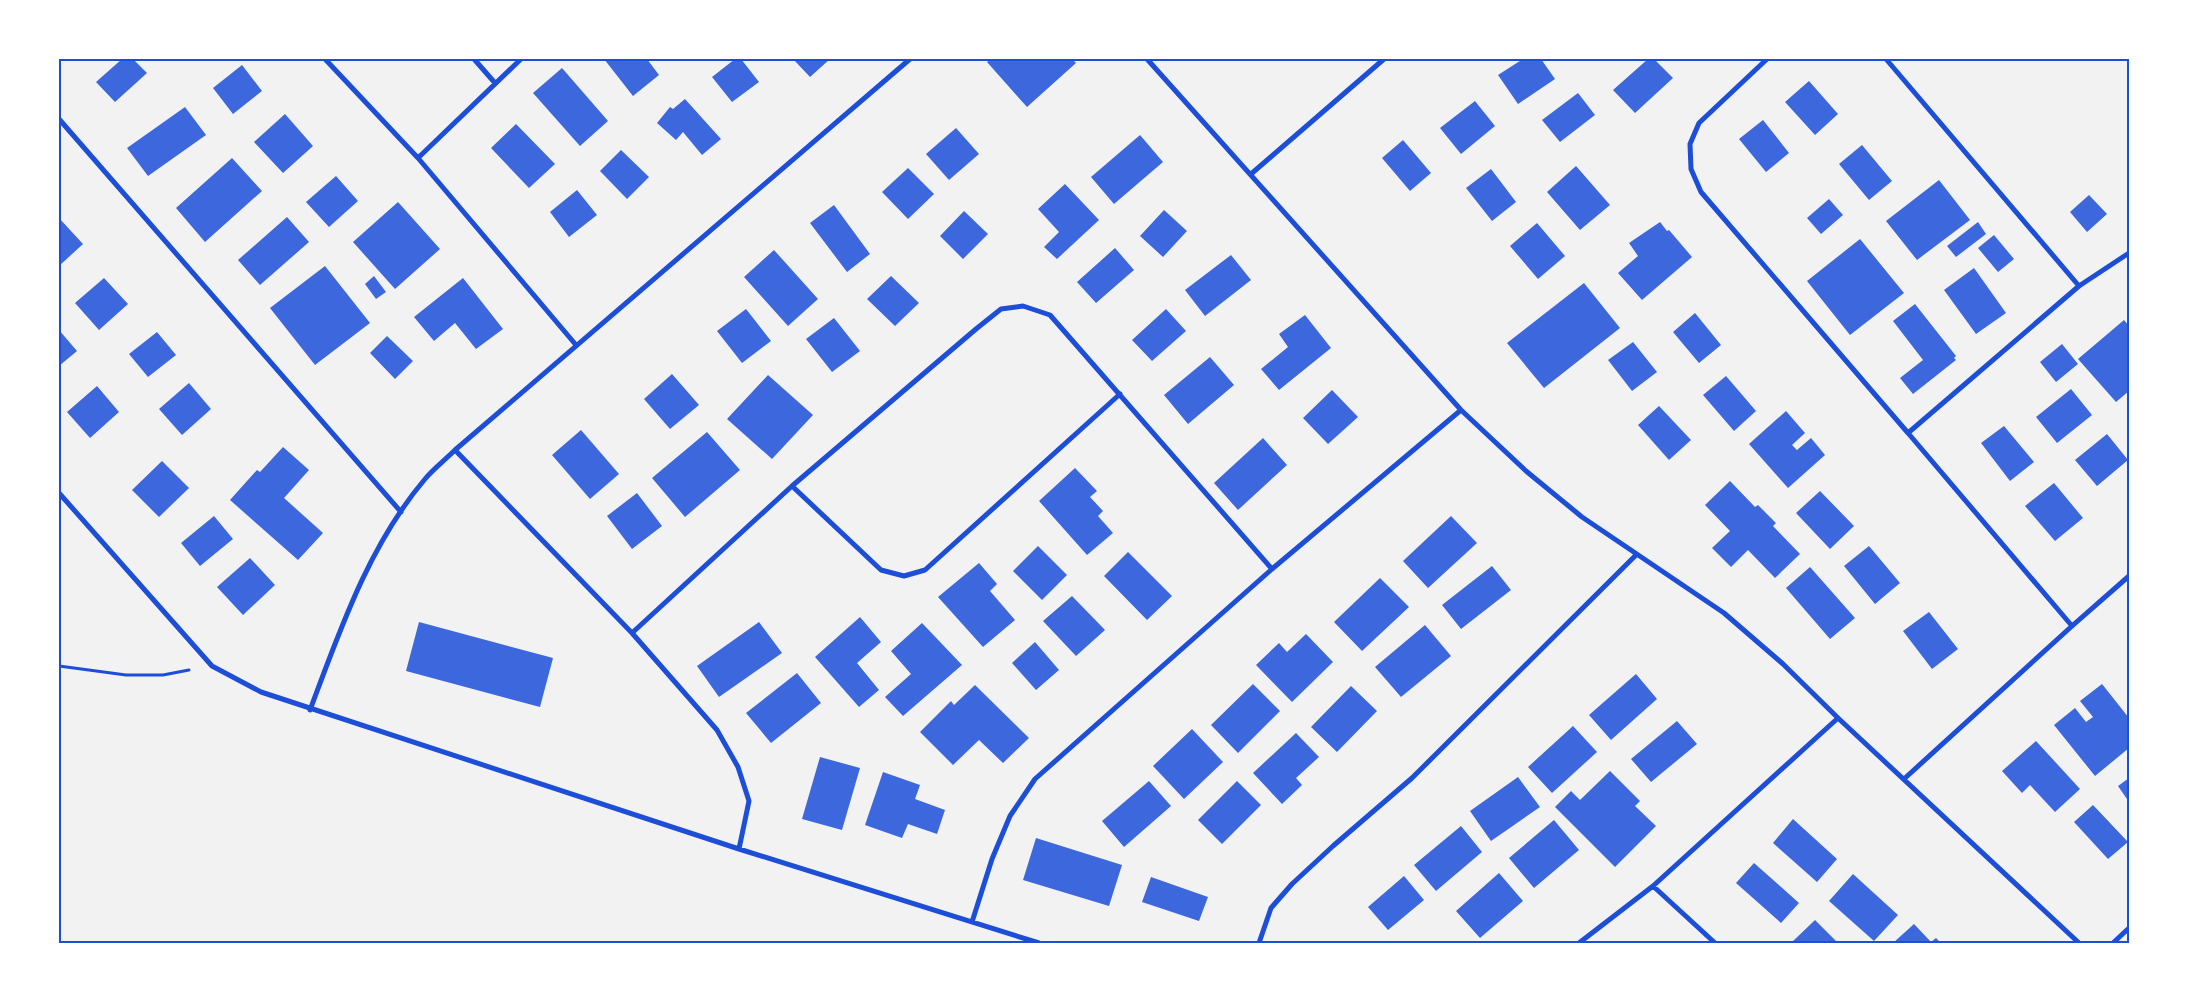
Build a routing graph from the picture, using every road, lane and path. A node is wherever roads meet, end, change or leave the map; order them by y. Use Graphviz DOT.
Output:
graph roads {
  1 [pos="325,59"];
  2 [pos="474,59"];
  3 [pos="522,59"];
  4 [pos="910,59"];
  5 [pos="1147,59"];
  6 [pos="1384,59"];
  7 [pos="1767,59"];
  8 [pos="1886,59"];
  9 [pos="495,83"];
  10 [pos="59,119"];
  11 [pos="418,158"];
  12 [pos="1251,174"];
  13 [pos="2129,253"];
  14 [pos="2080,286"];
  15 [pos="576,345"];
  16 [pos="1120,394"];
  17 [pos="1461,410"];
  18 [pos="1908,433"];
  19 [pos="455,450"];
  20 [pos="792,486"];
  21 [pos="59,493"];
  22 [pos="401,512"];
  23 [pos="1636,555"];
  24 [pos="1272,569"];
  25 [pos="2129,576"];
  26 [pos="2072,626"];
  27 [pos="632,633"];
  28 [pos="59,666"];
  29 [pos="212,666"];
  30 [pos="310,710"];
  31 [pos="1838,718"];
  32 [pos="1904,779"];
  33 [pos="739,849"];
  34 [pos="1653,886"];
  35 [pos="972,922"];
  36 [pos="2129,928"];
  37 [pos="1040,943"];
  38 [pos="1259,943"];
  39 [pos="1579,943"];
  40 [pos="1715,943"];
  41 [pos="2079,943"];
  42 [pos="2113,943"];
  1 -- 11 [label="street"];
  2 -- 9 [label="street"];
  3 -- 9 [label="street"];
  4 -- 15 [label="street"];
  5 -- 12 [label="street"];
  6 -- 12 [label="street"];
  7 -- 18 [label="street"];
  8 -- 14 [label="street"];
  9 -- 11 [label="street"];
  10 -- 22 [label="street"];
  11 -- 15 [label="street"];
  12 -- 17 [label="street"];
  13 -- 14 [label="street"];
  14 -- 18 [label="street"];
  15 -- 19 [label="street"];
  16 -- 20 [label="street"];
  16 -- 20 [label="street"];
  16 -- 24 [label="street"];
  17 -- 23 [label="street"];
  17 -- 24 [label="street"];
  18 -- 26 [label="street"];
  19 -- 22 [label="street"];
  19 -- 27 [label="street"];
  20 -- 27 [label="street"];
  21 -- 29 [label="street"];
  22 -- 30 [label="street"];
  23 -- 31 [label="street"];
  23 -- 38 [label="street"];
  24 -- 35 [label="street"];
  25 -- 26 [label="street"];
  26 -- 32 [label="street"];
  27 -- 33 [label="street"];
  28 -- 29 [label="path"];
  29 -- 30 [label="street"];
  30 -- 33 [label="street"];
  31 -- 32 [label="street"];
  31 -- 34 [label="street"];
  32 -- 41 [label="street"];
  33 -- 35 [label="street"];
  34 -- 39 [label="street"];
  34 -- 40 [label="street"];
  35 -- 37 [label="street"];
  36 -- 42 [label="street"];
}
